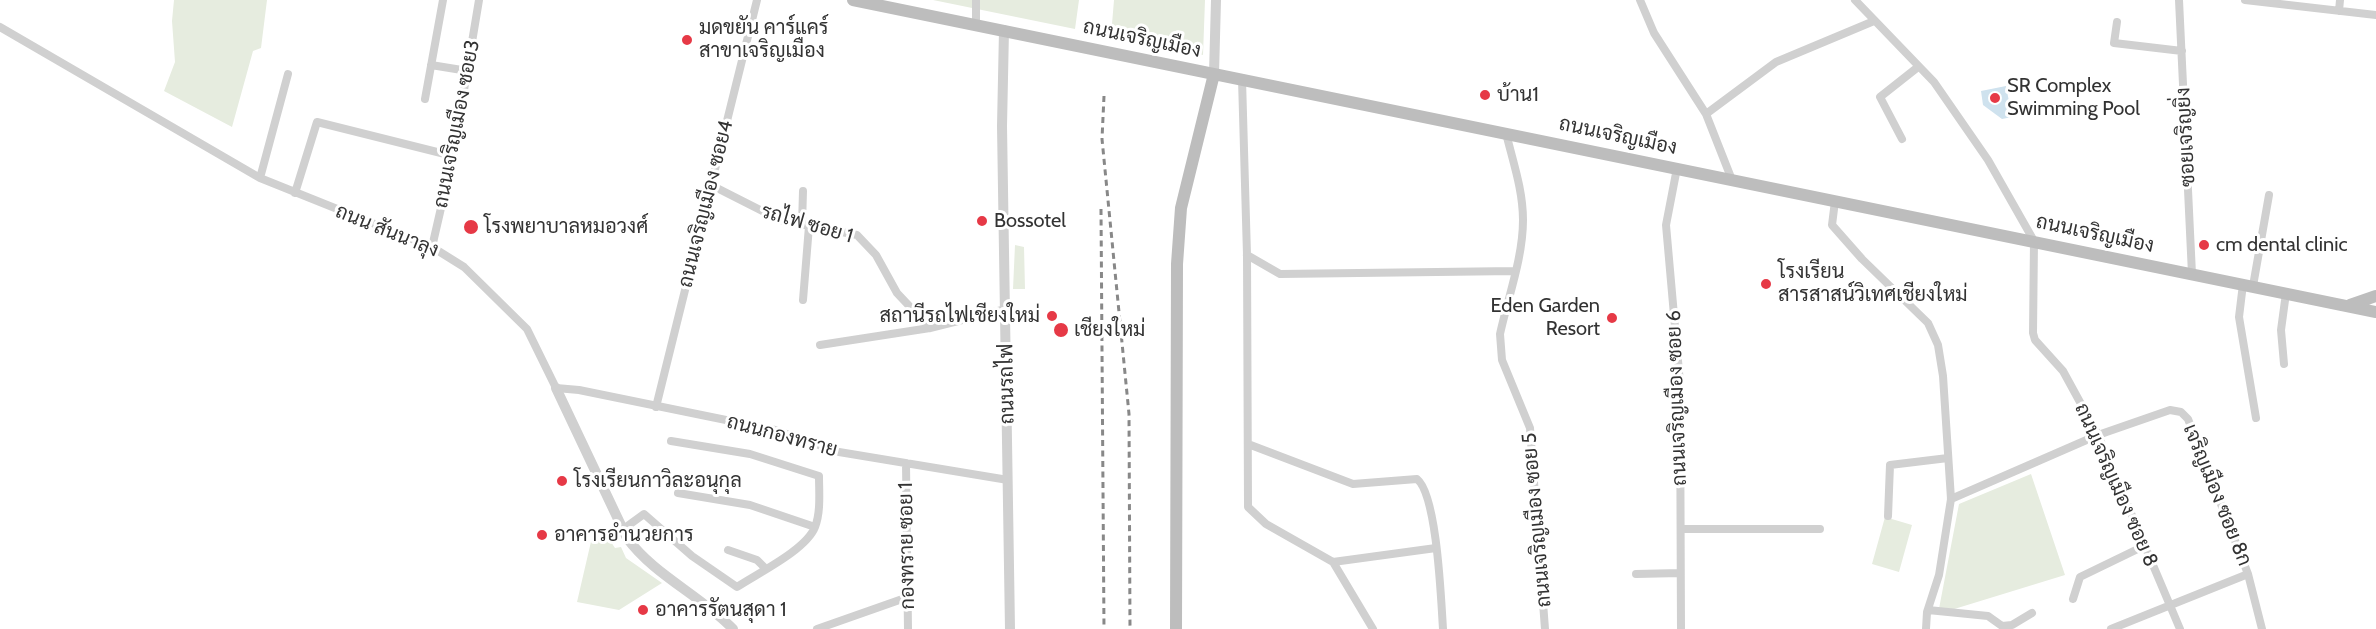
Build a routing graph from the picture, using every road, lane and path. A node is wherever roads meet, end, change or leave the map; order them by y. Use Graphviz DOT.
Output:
graph roads {
  1 [pos="443,0"];
  2 [pos="479,0"];
  3 [pos="757,0"];
  4 [pos="853,0"];
  5 [pos="976,0"];
  6 [pos="1216,0"];
  7 [pos="1640,0"];
  8 [pos="1855,0"];
  9 [pos="2179,0"];
  10 [pos="2245,0"];
  11 [pos="2340,0"];
  12 [pos="2339,11"];
  13 [pos="2376,15"];
  14 [pos="1874,21"];
  15 [pos="2117,22"];
  16 [pos="976,25"];
  17 [pos="0,27"];
  18 [pos="1004,30"];
  19 [pos="2182,51"];
  20 [pos="431,65"];
  21 [pos="1918,67"];
  22 [pos="1192,68"];
  23 [pos="468,71"];
  24 [pos="288,74"];
  25 [pos="1214,74"];
  26 [pos="1240,79"];
  27 [pos="1209,93"];
  28 [pos="425,99"];
  29 [pos="1706,114"];
  30 [pos="1506,133"];
  31 [pos="1902,139"];
  32 [pos="453,156"];
  33 [pos="1677,168"];
  34 [pos="260,178"];
  35 [pos="1732,180"];
  36 [pos="711,185"];
  37 [pos="803,191"];
  38 [pos="295,193"];
  39 [pos="2269,195"];
  40 [pos="1835,201"];
  41 [pos="805,225"];
  42 [pos="2034,241"];
  43 [pos="432,247"];
  44 [pos="1247,255"];
  45 [pos="1515,271"];
  46 [pos="2192,274"];
  47 [pos="2248,285"];
  48 [pos="2286,293"];
  49 [pos="2376,296"];
  50 [pos="802,300"];
  51 [pos="2349,306"];
  52 [pos="1006,309"];
  53 [pos="2376,314"];
  54 [pos="930,328"];
  55 [pos="820,345"];
  56 [pos="2284,364"];
  57 [pos="556,388"];
  58 [pos="656,407"];
  59 [pos="2256,418"];
  60 [pos="2098,435"];
  61 [pos="671,441"];
  62 [pos="1248,444"];
  63 [pos="1948,458"];
  64 [pos="906,463"];
  65 [pos="1008,480"];
  66 [pos="678,493"];
  67 [pos="1951,499"];
  68 [pos="1888,516"];
  69 [pos="815,526"];
  70 [pos="1681,529"];
  71 [pos="1820,529"];
  72 [pos="622,530"];
  73 [pos="2144,546"];
  74 [pos="1436,548"];
  75 [pos="728,550"];
  76 [pos="1333,562"];
  77 [pos="765,568"];
  78 [pos="1680,573"];
  79 [pos="1636,574"];
  80 [pos="2248,574"];
  81 [pos="908,597"];
  82 [pos="2073,599"];
  83 [pos="2169,605"];
  84 [pos="1928,610"];
  85 [pos="2032,613"];
  86 [pos="733,629"];
  87 [pos="817,629"];
  88 [pos="908,629"];
  89 [pos="1010,629"];
  90 [pos="1176,629"];
  91 [pos="1373,629"];
  92 [pos="1443,629"];
  93 [pos="1545,629"];
  94 [pos="1681,629"];
  95 [pos="1926,629"];
  96 [pos="2111,629"];
  97 [pos="2180,629"];
  98 [pos="2262,629"];
  1 -- 20 [label="street"];
  2 -- 23 [label="street, ถนนเจริญเมือง ซอย3"];
  3 -- 36 [label="street, ถนนเจริญเมือง ซอย4"];
  4 -- 16 [label="main road, ถนนเจริญเมือง"];
  5 -- 16 [label="street"];
  6 -- 25 [label="street"];
  7 -- 29 [label="street"];
  8 -- 14 [label="street"];
  9 -- 19 [label="street, ซอยเจริญยิ่ง"];
  10 -- 12 [label="street"];
  11 -- 12 [label="street"];
  12 -- 13 [label="street"];
  14 -- 21 [label="street"];
  14 -- 29 [label="street"];
  15 -- 19 [label="street"];
  16 -- 18 [label="main road, ถนนเจริญเมือง"];
  17 -- 34 [label="street, ถนน สันนาลุง"];
  18 -- 22 [label="main road, ถนนเจริญเมือง"];
  18 -- 52 [label="street, ถนนรถไฟ"];
  19 -- 46 [label="street, ซอยเจริญยิ่ง"];
  20 -- 23 [label="street"];
  20 -- 28 [label="street"];
  21 -- 31 [label="street"];
  21 -- 42 [label="street"];
  22 -- 25 [label="main road, ถนนเจริญเมือง"];
  22 -- 27 [label="main road"];
  23 -- 32 [label="street, ถนนเจริญเมือง ซอย3"];
  24 -- 34 [label="street"];
  25 -- 26 [label="main road, ถนนเจริญเมือง"];
  25 -- 27 [label="main road"];
  26 -- 27 [label="main road"];
  26 -- 30 [label="main road, ถนนเจริญเมือง"];
  26 -- 44 [label="street"];
  27 -- 90 [label="main road"];
  29 -- 35 [label="street"];
  30 -- 33 [label="main road, ถนนเจริญเมือง"];
  30 -- 45 [label="street, ถนนเจริญเมือง ซอย 5"];
  32 -- 38 [label="street"];
  32 -- 43 [label="street, ถนนเจริญเมือง ซอย3"];
  33 -- 35 [label="main road, ถนนเจริญเมือง"];
  33 -- 70 [label="street, ถนนเจริญเมือง ซอย 6"];
  34 -- 38 [label="street, ถนน สันนาลุง"];
  35 -- 40 [label="main road, ถนนเจริญเมือง"];
  36 -- 41 [label="street, รถไฟ ซอย 1"];
  36 -- 58 [label="street, ถนนเจริญเมือง ซอย4"];
  37 -- 41 [label="street"];
  38 -- 43 [label="street, ถนน สันนาลุง"];
  39 -- 47 [label="street"];
  40 -- 42 [label="main road, ถนนเจริญเมือง"];
  40 -- 63 [label="street"];
  41 -- 50 [label="street"];
  41 -- 54 [label="street, รถไฟ ซอย 1"];
  42 -- 46 [label="main road, ถนนเจริญเมือง"];
  42 -- 60 [label="street, ถนนเจริญเมือง ซอย 8"];
  43 -- 57 [label="street, ถนน สันนาลุง"];
  44 -- 45 [label="street"];
  44 -- 62 [label="street"];
  45 -- 93 [label="street, ถนนเจริญเมือง ซอย 5"];
  46 -- 47 [label="main road, ถนนเจริญเมือง"];
  47 -- 48 [label="main road, ถนนเจริญเมือง"];
  47 -- 59 [label="street"];
  48 -- 51 [label="main road, ถนนเจริญเมือง"];
  48 -- 56 [label="street"];
  49 -- 51 [label="main road"];
  51 -- 53 [label="main road, ถนนเจริญเมือง"];
  52 -- 54 [label="street"];
  52 -- 65 [label="street, ถนนรถไฟ"];
  54 -- 55 [label="street"];
  57 -- 58 [label="street, ถนนกองทราย"];
  57 -- 72 [label="street, ถนน สันนาลุง"];
  58 -- 64 [label="street, ถนนกองทราย"];
  60 -- 67 [label="street"];
  60 -- 73 [label="street, ถนนเจริญเมือง ซอย 8"];
  60 -- 80 [label="street, เจริญเมือง ซอย 8ก"];
  61 -- 69 [label="street"];
  62 -- 74 [label="street"];
  62 -- 76 [label="street"];
  63 -- 67 [label="street"];
  63 -- 68 [label="street"];
  64 -- 65 [label="street, ถนนกองทราย"];
  64 -- 81 [label="street, กองทราย ซอย 1"];
  65 -- 89 [label="street, ถนนรถไฟ"];
  66 -- 69 [label="street"];
  67 -- 84 [label="street"];
  69 -- 77 [label="street"];
  70 -- 71 [label="street"];
  70 -- 78 [label="street, ถนนเจริญเมือง ซอย 6"];
  72 -- 77 [label="street"];
  72 -- 86 [label="street, ถนน สันนาลุง"];
  73 -- 82 [label="street"];
  73 -- 83 [label="street, ถนนเจริญเมือง ซอย 8"];
  74 -- 76 [label="street"];
  74 -- 92 [label="street"];
  75 -- 77 [label="street"];
  76 -- 91 [label="street"];
  78 -- 79 [label="street"];
  78 -- 94 [label="street, ถนนเจริญเมือง ซอย 6"];
  80 -- 83 [label="street"];
  80 -- 98 [label="street, เจริญเมือง ซอย 8ก"];
  81 -- 87 [label="street"];
  81 -- 88 [label="street, กองทราย ซอย 1"];
  83 -- 96 [label="street"];
  83 -- 97 [label="street, ถนนเจริญเมือง ซอย 8"];
  84 -- 85 [label="street"];
  84 -- 95 [label="street"];
}
